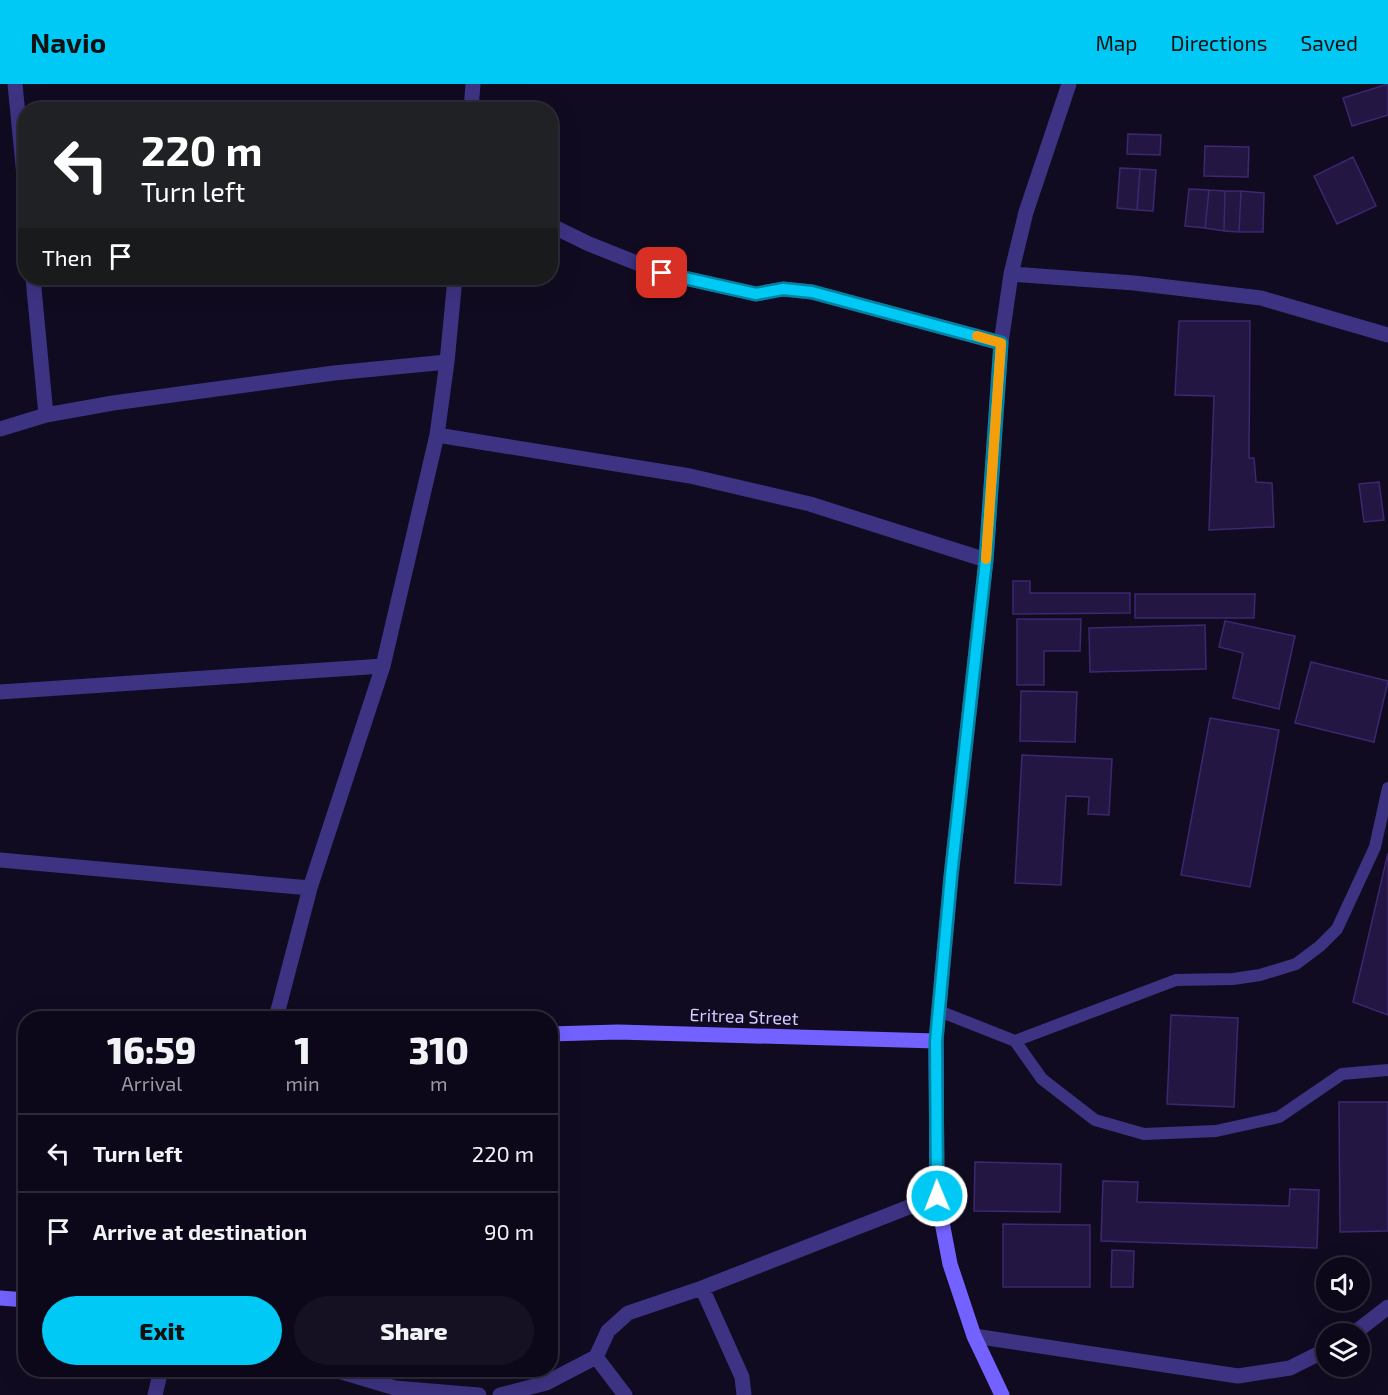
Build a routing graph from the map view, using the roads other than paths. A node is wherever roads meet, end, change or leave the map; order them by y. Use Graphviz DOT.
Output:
graph roads {
  1 [pos="15,84"];
  2 [pos="473,84"];
  3 [pos="1069,84"];
  4 [pos="472,102"];
  5 [pos="18,115"];
  6 [pos="558,229"];
  7 [pos="1011,274"];
  8 [pos="34,285"];
  9 [pos="454,285"];
  10 [pos="1388,334"];
  11 [pos="1001,343"];
  12 [pos="447,362"];
  13 [pos="46,415"];
  14 [pos="0,429"];
  15 [pos="436,435"];
  16 [pos="986,560"];
  17 [pos="383,666"];
  18 [pos="0,692"];
  19 [pos="1388,788"];
  20 [pos="0,860"];
  21 [pos="310,888"];
  22 [pos="278,1011"];
  23 [pos="939,1011"];
  24 [pos="558,1034"];
  25 [pos="936,1041"];
  26 [pos="1015,1041"];
  27 [pos="1388,1070"];
  28 [pos="937,1196"];
  29 [pos="702,1288"];
  30 [pos="0,1298"];
  31 [pos="18,1299"];
  32 [pos="1388,1307"];
  33 [pos="1370,1323"];
  34 [pos="974,1336"];
  35 [pos="1316,1355"];
  36 [pos="596,1358"];
  37 [pos="159,1377"];
  38 [pos="358,1377"];
  39 [pos="155,1395"];
  40 [pos="479,1395"];
  41 [pos="500,1395"];
  42 [pos="625,1395"];
  43 [pos="744,1395"];
  44 [pos="1002,1395"];
  1 -- 5 [label="street"];
  2 -- 4 [label="street"];
  3 -- 7 [label="street"];
  6 -- 11 [label="street"];
  7 -- 10 [label="street"];
  7 -- 11 [label="street"];
  8 -- 13 [label="street"];
  9 -- 12 [label="street"];
  11 -- 16 [label="street"];
  12 -- 13 [label="street"];
  12 -- 15 [label="street"];
  13 -- 14 [label="street"];
  15 -- 16 [label="street"];
  15 -- 17 [label="street"];
  16 -- 23 [label="street"];
  17 -- 18 [label="street"];
  17 -- 21 [label="street"];
  19 -- 26 [label="lane"];
  20 -- 21 [label="street"];
  21 -- 22 [label="street"];
  23 -- 25 [label="street"];
  23 -- 26 [label="lane"];
  24 -- 25 [label="main road, Eritrea Street"];
  25 -- 28 [label="main road"];
  26 -- 27 [label="lane"];
  28 -- 29 [label="street"];
  28 -- 34 [label="main road"];
  29 -- 36 [label="street"];
  29 -- 43 [label="street"];
  30 -- 31 [label="main road"];
  32 -- 33 [label="street"];
  34 -- 35 [label="street"];
  34 -- 44 [label="main road"];
  36 -- 41 [label="street"];
  36 -- 42 [label="street"];
  37 -- 39 [label="street"];
  38 -- 40 [label="street"];
}
